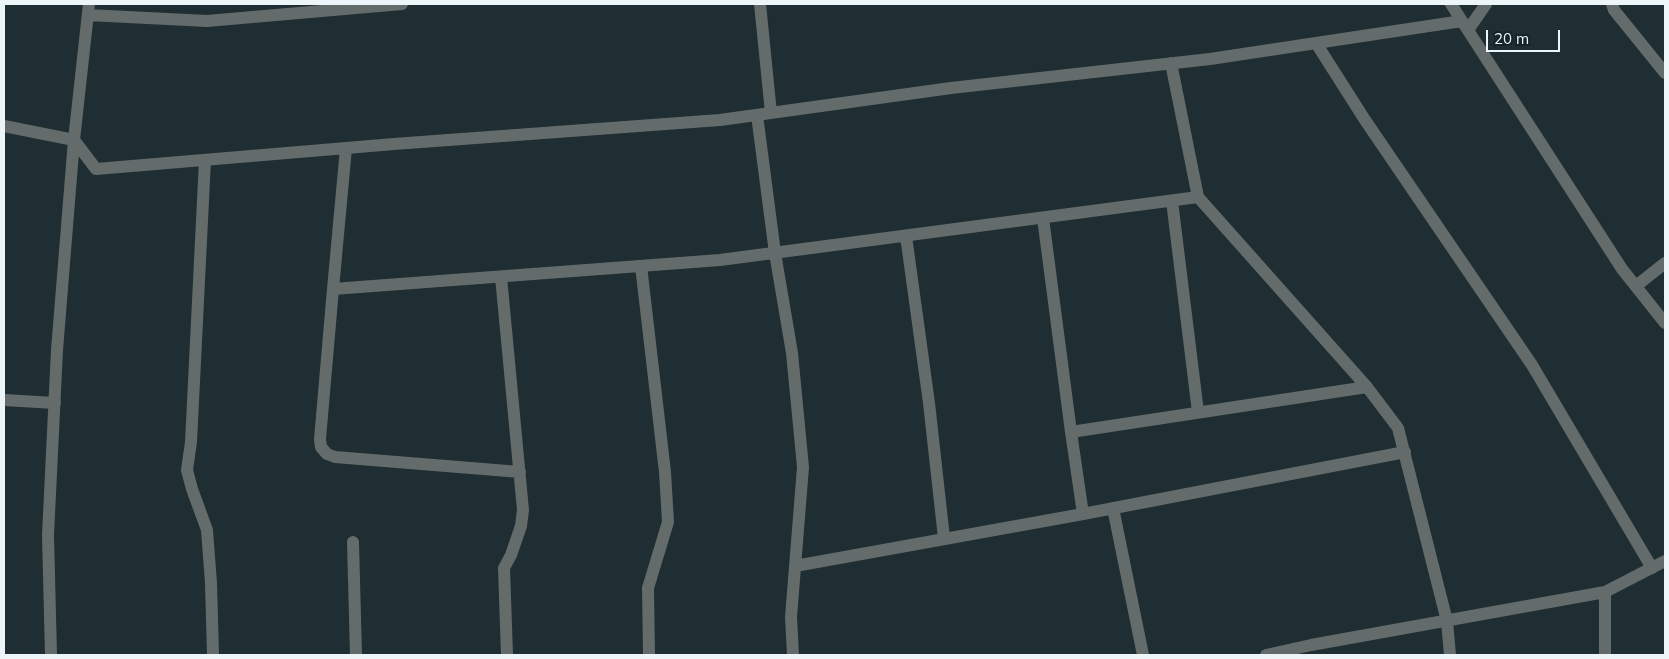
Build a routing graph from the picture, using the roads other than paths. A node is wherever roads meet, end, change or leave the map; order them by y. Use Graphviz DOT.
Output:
graph roads {
  1 [pos="402,4"];
  2 [pos="760,4"];
  3 [pos="1451,4"];
  4 [pos="1486,4"];
  5 [pos="1612,4"];
  6 [pos="88,9"];
  7 [pos="1465,25"];
  8 [pos="1316,43"];
  9 [pos="1170,63"];
  10 [pos="1665,73"];
  11 [pos="771,113"];
  12 [pos="757,115"];
  13 [pos="4,126"];
  14 [pos="74,140"];
  15 [pos="346,148"];
  16 [pos="205,160"];
  17 [pos="1198,197"];
  18 [pos="1172,201"];
  19 [pos="1043,218"];
  20 [pos="906,236"];
  21 [pos="775,253"];
  22 [pos="1665,263"];
  23 [pos="641,266"];
  24 [pos="501,277"];
  25 [pos="1636,286"];
  26 [pos="334,289"];
  27 [pos="1665,323"];
  28 [pos="1367,387"];
  29 [pos="4,400"];
  30 [pos="54,403"];
  31 [pos="1198,412"];
  32 [pos="1071,432"];
  33 [pos="1405,452"];
  34 [pos="520,472"];
  35 [pos="1114,508"];
  36 [pos="1083,514"];
  37 [pos="944,538"];
  38 [pos="353,542"];
  39 [pos="1665,561"];
  40 [pos="795,566"];
  41 [pos="1652,568"];
  42 [pos="1605,592"];
  43 [pos="1447,621"];
  44 [pos="51,655"];
  45 [pos="213,655"];
  46 [pos="356,655"];
  47 [pos="507,655"];
  48 [pos="649,655"];
  49 [pos="793,655"];
  50 [pos="1143,655"];
  51 [pos="1266,655"];
  52 [pos="1450,655"];
  53 [pos="1605,655"];
  1 -- 6 [label="street"];
  2 -- 11 [label="street"];
  3 -- 7 [label="street"];
  4 -- 7 [label="street"];
  5 -- 10 [label="street"];
  6 -- 14 [label="street"];
  7 -- 8 [label="street"];
  7 -- 25 [label="street"];
  8 -- 9 [label="street"];
  8 -- 41 [label="street"];
  9 -- 11 [label="street"];
  9 -- 17 [label="street"];
  11 -- 12 [label="street"];
  12 -- 15 [label="street"];
  12 -- 21 [label="street"];
  13 -- 14 [label="street"];
  14 -- 16 [label="street"];
  14 -- 30 [label="street"];
  15 -- 16 [label="street"];
  15 -- 26 [label="street"];
  16 -- 45 [label="street"];
  17 -- 18 [label="street"];
  17 -- 28 [label="street"];
  18 -- 19 [label="street"];
  18 -- 31 [label="street"];
  19 -- 20 [label="street"];
  19 -- 32 [label="street"];
  20 -- 21 [label="street"];
  20 -- 37 [label="street"];
  21 -- 23 [label="street"];
  21 -- 40 [label="street"];
  22 -- 25 [label="street"];
  23 -- 24 [label="street"];
  23 -- 48 [label="street"];
  24 -- 26 [label="street"];
  24 -- 34 [label="street"];
  25 -- 27 [label="street"];
  26 -- 34 [label="street"];
  28 -- 31 [label="street"];
  28 -- 33 [label="street"];
  29 -- 30 [label="street"];
  30 -- 44 [label="street"];
  31 -- 32 [label="street"];
  32 -- 36 [label="street"];
  33 -- 35 [label="street"];
  33 -- 43 [label="street"];
  34 -- 47 [label="street"];
  35 -- 36 [label="street"];
  35 -- 50 [label="street"];
  36 -- 37 [label="street"];
  37 -- 40 [label="street"];
  38 -- 46 [label="street"];
  39 -- 41 [label="street"];
  40 -- 49 [label="street"];
  41 -- 42 [label="street"];
  42 -- 43 [label="street"];
  42 -- 53 [label="street"];
  43 -- 51 [label="street"];
  43 -- 52 [label="street"];
}
